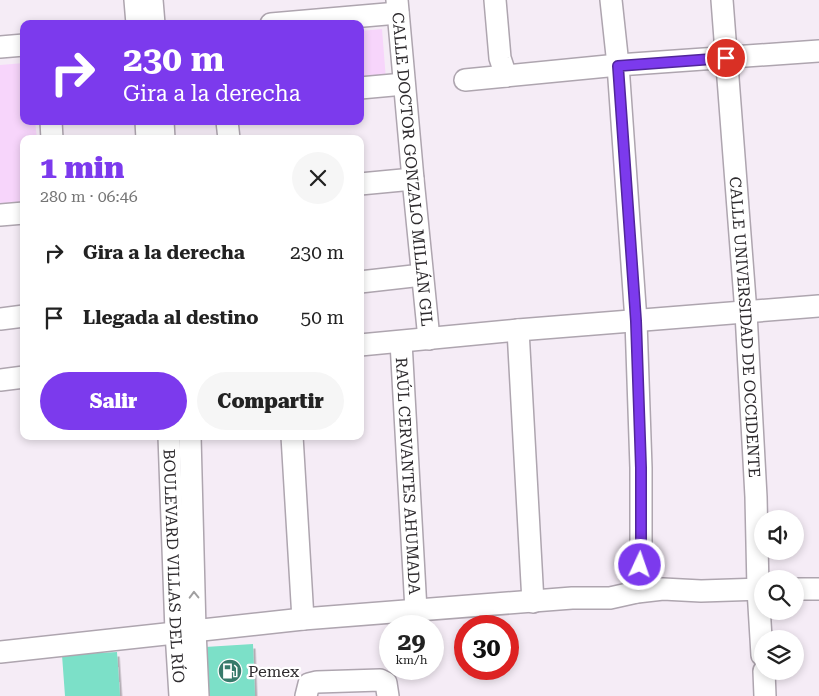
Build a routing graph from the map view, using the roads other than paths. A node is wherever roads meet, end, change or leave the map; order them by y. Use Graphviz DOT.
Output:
graph roads {
  1 [pos="135,0"];
  2 [pos="152,0"];
  3 [pos="495,0"];
  4 [pos="611,0"];
  5 [pos="722,0"];
  6 [pos="397,6"];
  7 [pos="137,20"];
  8 [pos="154,20"];
  9 [pos="299,20"];
  10 [pos="20,45"];
  11 [pos="0,47"];
  12 [pos="819,51"];
  13 [pos="726,58"];
  14 [pos="618,66"];
  15 [pos="506,76"];
  16 [pos="465,80"];
  17 [pos="404,84"];
  18 [pos="364,88"];
  19 [pos="412,179"];
  20 [pos="364,184"];
  21 [pos="20,213"];
  22 [pos="0,215"];
  23 [pos="422,276"];
  24 [pos="364,282"];
  25 [pos="819,306"];
  26 [pos="746,313"];
  27 [pos="20,316"];
  28 [pos="0,319"];
  29 [pos="636,321"];
  30 [pos="518,330"];
  31 [pos="429,339"];
  32 [pos="401,342"];
  33 [pos="364,345"];
  34 [pos="20,378"];
  35 [pos="0,380"];
  36 [pos="169,440"];
  37 [pos="190,440"];
  38 [pos="292,440"];
  39 [pos="759,570"];
  40 [pos="754,589"];
  41 [pos="804,589"];
  42 [pos="819,589"];
  43 [pos="637,592"];
  44 [pos="533,602"];
  45 [pos="416,610"];
  46 [pos="302,619"];
  47 [pos="186,631"];
  48 [pos="0,652"];
  49 [pos="764,680"];
  50 [pos="352,689"];
  51 [pos="180,696"];
  52 [pos="198,696"];
  53 [pos="306,696"];
  54 [pos="388,696"];
  55 [pos="765,696"];
  1 -- 7 [label="street"];
  2 -- 8 [label="street"];
  3 -- 15 [label="street"];
  4 -- 14 [label="street"];
  5 -- 13 [label="street, CALLE UNIVERSIDAD DE OCCIDENTE"];
  6 -- 9 [label="street"];
  6 -- 17 [label="street, CALLE DOCTOR GONZALO MILLÁN GIL"];
  10 -- 11 [label="street"];
  12 -- 13 [label="street"];
  13 -- 14 [label="street"];
  13 -- 26 [label="street, CALLE UNIVERSIDAD DE OCCIDENTE"];
  14 -- 15 [label="street"];
  14 -- 29 [label="street"];
  15 -- 16 [label="street"];
  17 -- 18 [label="street"];
  17 -- 19 [label="street, CALLE DOCTOR GONZALO MILLÁN GIL"];
  19 -- 20 [label="street"];
  19 -- 23 [label="street, CALLE DOCTOR GONZALO MILLÁN GIL"];
  21 -- 22 [label="street"];
  23 -- 24 [label="street"];
  23 -- 31 [label="street, CALLE DOCTOR GONZALO MILLÁN GIL"];
  25 -- 26 [label="street"];
  26 -- 29 [label="street"];
  26 -- 39 [label="street, CALLE UNIVERSIDAD DE OCCIDENTE"];
  27 -- 28 [label="street"];
  29 -- 30 [label="street"];
  29 -- 43 [label="street"];
  30 -- 31 [label="street"];
  30 -- 44 [label="street"];
  31 -- 32 [label="street"];
  32 -- 33 [label="street"];
  32 -- 45 [label="street, RAÚL CERVANTES AHUMADA"];
  34 -- 35 [label="street"];
  36 -- 47 [label="street, BOULEVARD VILLAS DEL RÍO"];
  47 -- 37 [label="street, BOULEVARD VILLAS DEL RÍO, one-way"];
  38 -- 46 [label="street"];
  40 -- 43 [label="street"];
  41 -- 42 [label="street"];
  43 -- 44 [label="street"];
  44 -- 45 [label="street"];
  45 -- 46 [label="street"];
  46 -- 47 [label="street"];
  47 -- 48 [label="street"];
  47 -- 51 [label="street, BOULEVARD VILLAS DEL RÍO"];
  47 -- 52 [label="street, BOULEVARD VILLAS DEL RÍO"];
  49 -- 55 [label="street"];
  50 -- 53 [label="street"];
  50 -- 54 [label="street"];
}
